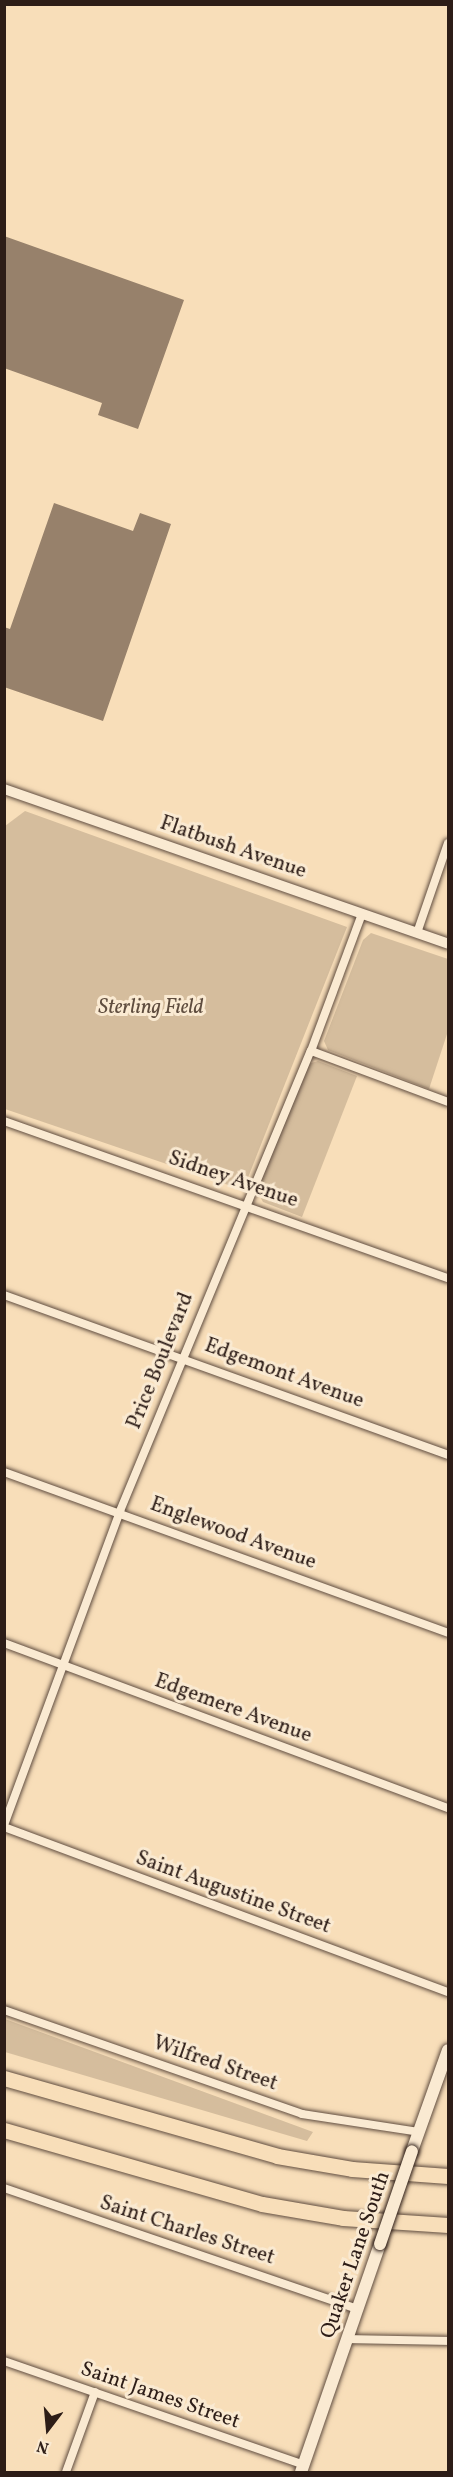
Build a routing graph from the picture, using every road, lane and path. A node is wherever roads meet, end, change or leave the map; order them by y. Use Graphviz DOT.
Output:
graph roads {
  1 [pos="4,789"];
  2 [pos="448,843"];
  3 [pos="362,914"];
  4 [pos="417,933"];
  5 [pos="448,944"];
  6 [pos="311,1051"];
  7 [pos="448,1102"];
  8 [pos="4,1121"];
  9 [pos="246,1203"];
  10 [pos="448,1278"];
  11 [pos="4,1295"];
  12 [pos="182,1356"];
  13 [pos="448,1455"];
  14 [pos="4,1472"];
  15 [pos="120,1511"];
  16 [pos="448,1633"];
  17 [pos="4,1643"];
  18 [pos="60,1664"];
  19 [pos="448,1808"];
  20 [pos="4,1826"];
  21 [pos="448,1992"];
  22 [pos="4,2010"];
  23 [pos="448,2050"];
  24 [pos="4,2078"];
  25 [pos="4,2130"];
  26 [pos="419,2132"];
  27 [pos="448,2176"];
  28 [pos="4,2188"];
  29 [pos="448,2225"];
  30 [pos="358,2309"];
  31 [pos="348,2339"];
  32 [pos="448,2341"];
  33 [pos="4,2361"];
  34 [pos="94,2392"];
  35 [pos="303,2469"];
  36 [pos="66,2472"];
  1 -- 3 [label="street, Flatbush Avenue"];
  2 -- 4 [label="street"];
  3 -- 4 [label="street, Flatbush Avenue"];
  3 -- 6 [label="street, Price Boulevard"];
  4 -- 5 [label="street, Flatbush Avenue"];
  6 -- 7 [label="street"];
  6 -- 9 [label="street, Price Boulevard"];
  8 -- 9 [label="street, Sidney Avenue"];
  9 -- 10 [label="street, Sidney Avenue"];
  9 -- 12 [label="street, Price Boulevard"];
  11 -- 12 [label="street, Edgemont Avenue"];
  12 -- 13 [label="street, Edgemont Avenue"];
  12 -- 15 [label="street, Price Boulevard"];
  14 -- 15 [label="street, Englewood Avenue"];
  15 -- 16 [label="street, Englewood Avenue"];
  15 -- 18 [label="street, Price Boulevard"];
  17 -- 18 [label="street, Edgemere Avenue"];
  18 -- 19 [label="street, Edgemere Avenue"];
  18 -- 20 [label="street, Price Boulevard"];
  20 -- 21 [label="street, Saint Augustine Street"];
  22 -- 26 [label="street, Wilfred Street"];
  23 -- 26 [label="main road, Quaker Lane South"];
  24 -- 27 [label="highway"];
  25 -- 29 [label="highway"];
  26 -- 30 [label="main road, Quaker Lane South, bridge"];
  28 -- 30 [label="street, Saint Charles Street"];
  30 -- 31 [label="main road, Quaker Lane South"];
  31 -- 32 [label="street"];
  31 -- 35 [label="main road, Quaker Lane South"];
  33 -- 34 [label="street, Saint James Street"];
  34 -- 35 [label="street, Saint James Street"];
  34 -- 36 [label="street"];
}
